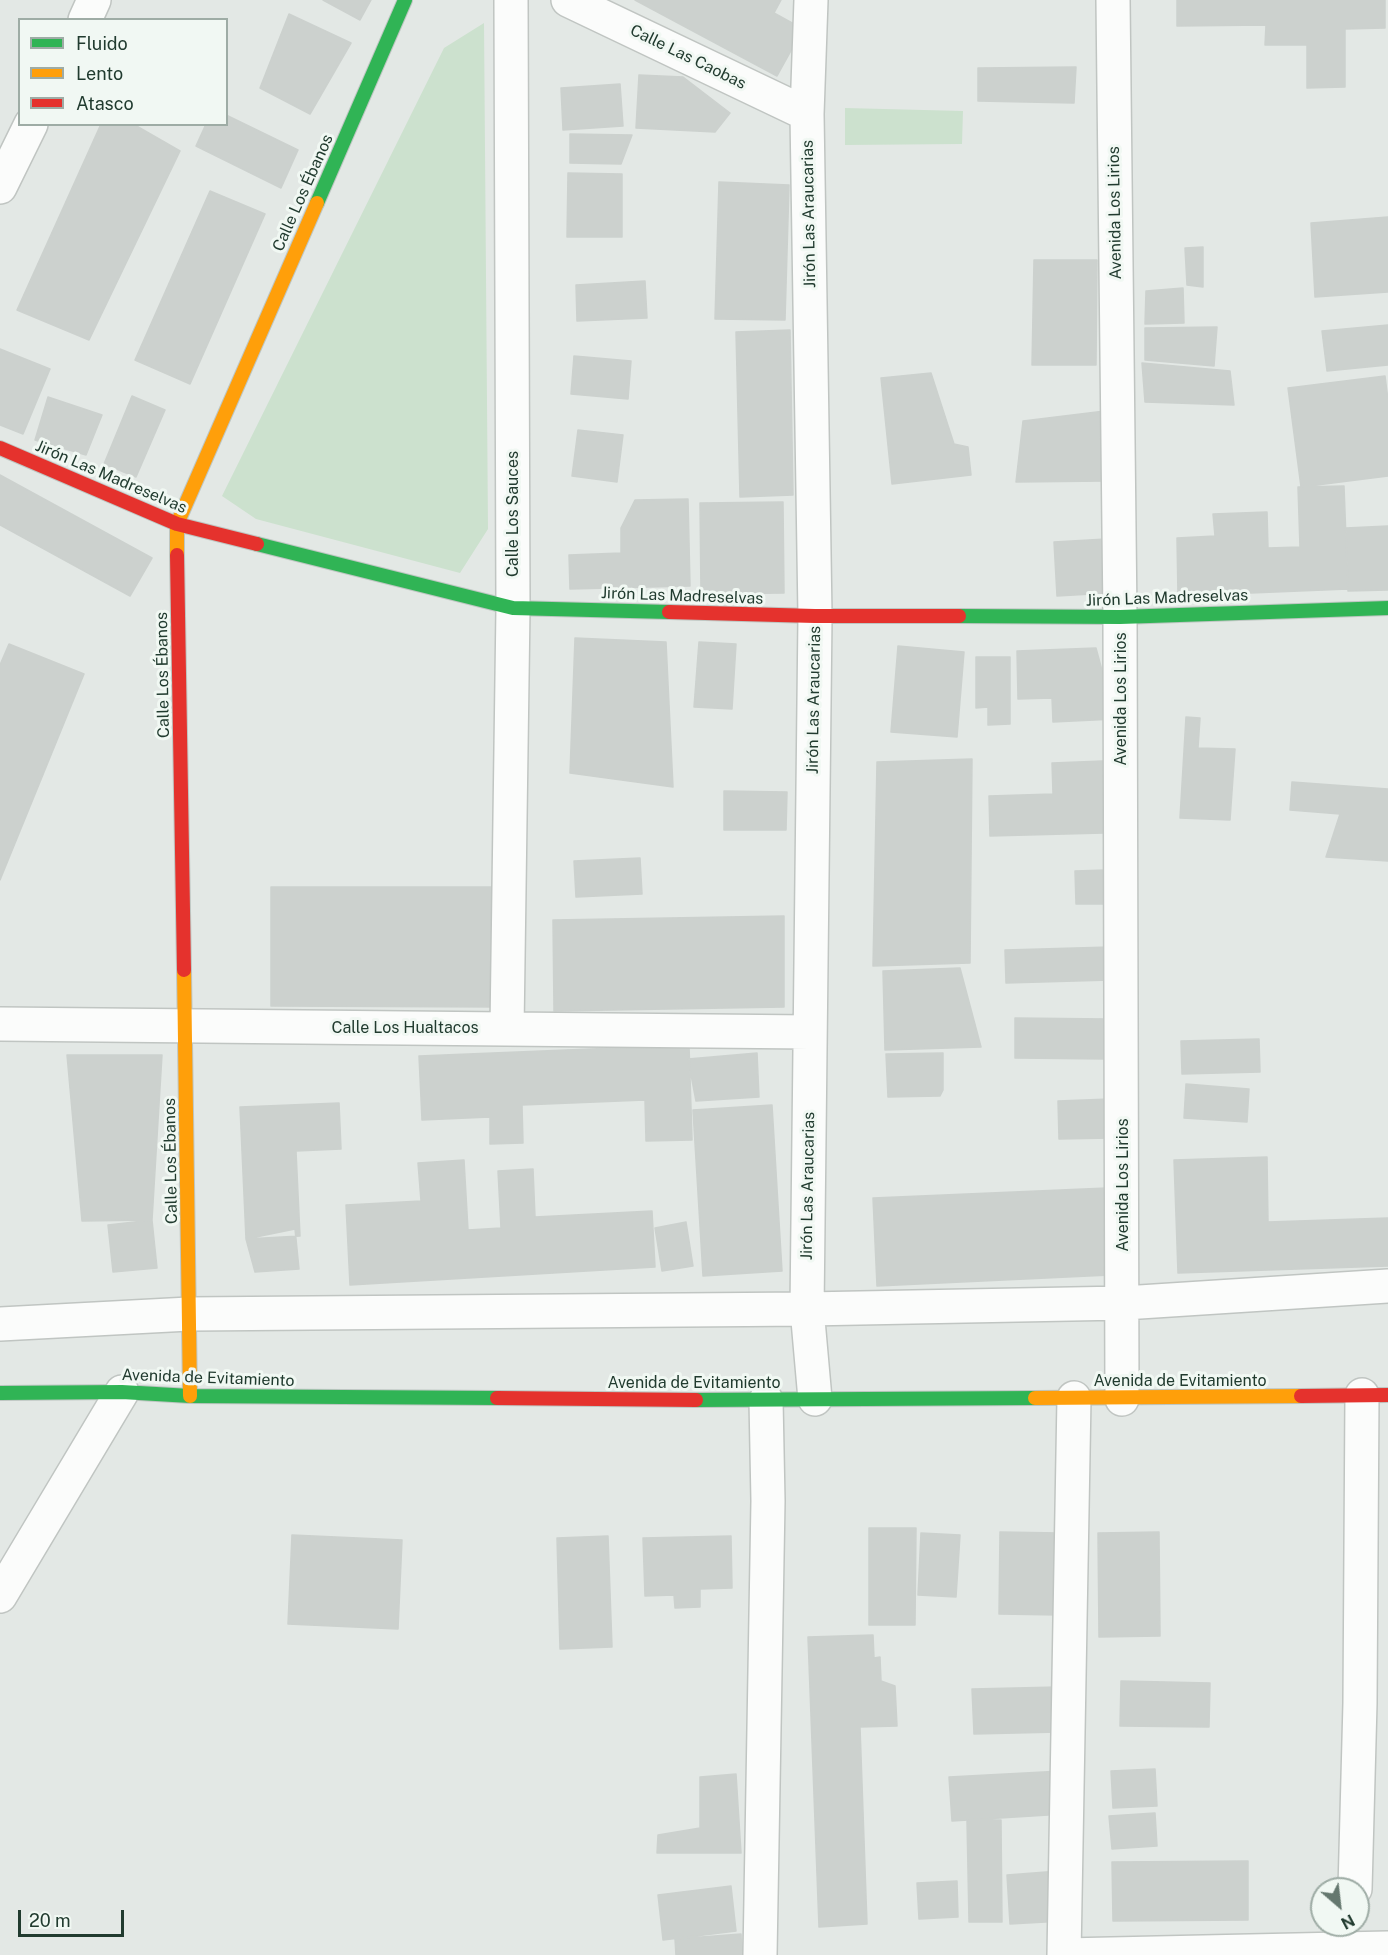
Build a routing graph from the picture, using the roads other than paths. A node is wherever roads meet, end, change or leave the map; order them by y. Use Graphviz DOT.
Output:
graph roads {
  1 [pos="94,0"];
  2 [pos="405,0"];
  3 [pos="511,0"];
  4 [pos="568,0"];
  5 [pos="811,0"];
  6 [pos="1113,0"];
  7 [pos="86,18"];
  8 [pos="807,114"];
  9 [pos="30,126"];
  10 [pos="0,187"];
  11 [pos="0,448"];
  12 [pos="177,524"];
  13 [pos="513,608"];
  14 [pos="1388,608"];
  15 [pos="815,616"];
  16 [pos="1120,617"];
  17 [pos="0,1024"];
  18 [pos="185,1027"];
  19 [pos="507,1029"];
  20 [pos="810,1032"];
  21 [pos="1388,1286"];
  22 [pos="1124,1303"];
  23 [pos="807,1309"];
  24 [pos="189,1314"];
  25 [pos="0,1324"];
  26 [pos="122,1392"];
  27 [pos="0,1393"];
  28 [pos="1375,1395"];
  29 [pos="190,1396"];
  30 [pos="1074,1398"];
  31 [pos="1122,1399"];
  32 [pos="766,1400"];
  33 [pos="815,1400"];
  34 [pos="0,1596"];
  35 [pos="1374,1702"];
  36 [pos="1356,1877"];
  37 [pos="1354,1943"];
  38 [pos="1388,1948"];
  39 [pos="760,1955"];
  40 [pos="1065,1955"];
  1 -- 7 [label="street"];
  2 -- 12 [label="street, Calle Los Ébanos"];
  3 -- 13 [label="street, Calle Los Sauces"];
  4 -- 8 [label="street, Calle Las Caobas"];
  5 -- 8 [label="street, Jirón Las Araucarias"];
  6 -- 16 [label="street, Avenida Los Lirios"];
  8 -- 15 [label="street, Jirón Las Araucarias"];
  9 -- 10 [label="street"];
  11 -- 12 [label="street, Jirón Las Madreselvas"];
  12 -- 13 [label="street, Jirón Las Madreselvas"];
  12 -- 18 [label="street, Calle Los Ébanos"];
  13 -- 15 [label="street, Jirón Las Madreselvas"];
  13 -- 19 [label="street, Calle Los Sauces"];
  14 -- 16 [label="street, Jirón Las Madreselvas"];
  15 -- 16 [label="street, Jirón Las Madreselvas"];
  15 -- 20 [label="street, Jirón Las Araucarias"];
  16 -- 22 [label="street, Avenida Los Lirios"];
  17 -- 18 [label="street, Calle Los Hualtacos"];
  18 -- 19 [label="street, Calle Los Hualtacos"];
  18 -- 24 [label="street, Calle Los Ébanos"];
  19 -- 20 [label="street, Calle Los Hualtacos"];
  20 -- 23 [label="street, Jirón Las Araucarias"];
  21 -- 22 [label="street"];
  22 -- 23 [label="street"];
  22 -- 31 [label="street, Avenida Los Lirios"];
  23 -- 24 [label="street"];
  23 -- 33 [label="street, Jirón Las Araucarias"];
  24 -- 25 [label="street"];
  24 -- 29 [label="street, Calle Los Ébanos"];
  26 -- 27 [label="street, Avenida de Evitamiento"];
  26 -- 29 [label="street, Avenida de Evitamiento"];
  26 -- 34 [label="street"];
  28 -- 31 [label="street, Avenida de Evitamiento"];
  28 -- 35 [label="street"];
  29 -- 32 [label="street, Avenida de Evitamiento"];
  30 -- 31 [label="street, Avenida de Evitamiento"];
  30 -- 33 [label="street, Avenida de Evitamiento"];
  30 -- 40 [label="street"];
  32 -- 33 [label="street, Avenida de Evitamiento"];
  32 -- 39 [label="street"];
  35 -- 36 [label="street"];
  37 -- 38 [label="street"];
  37 -- 40 [label="street"];
}
